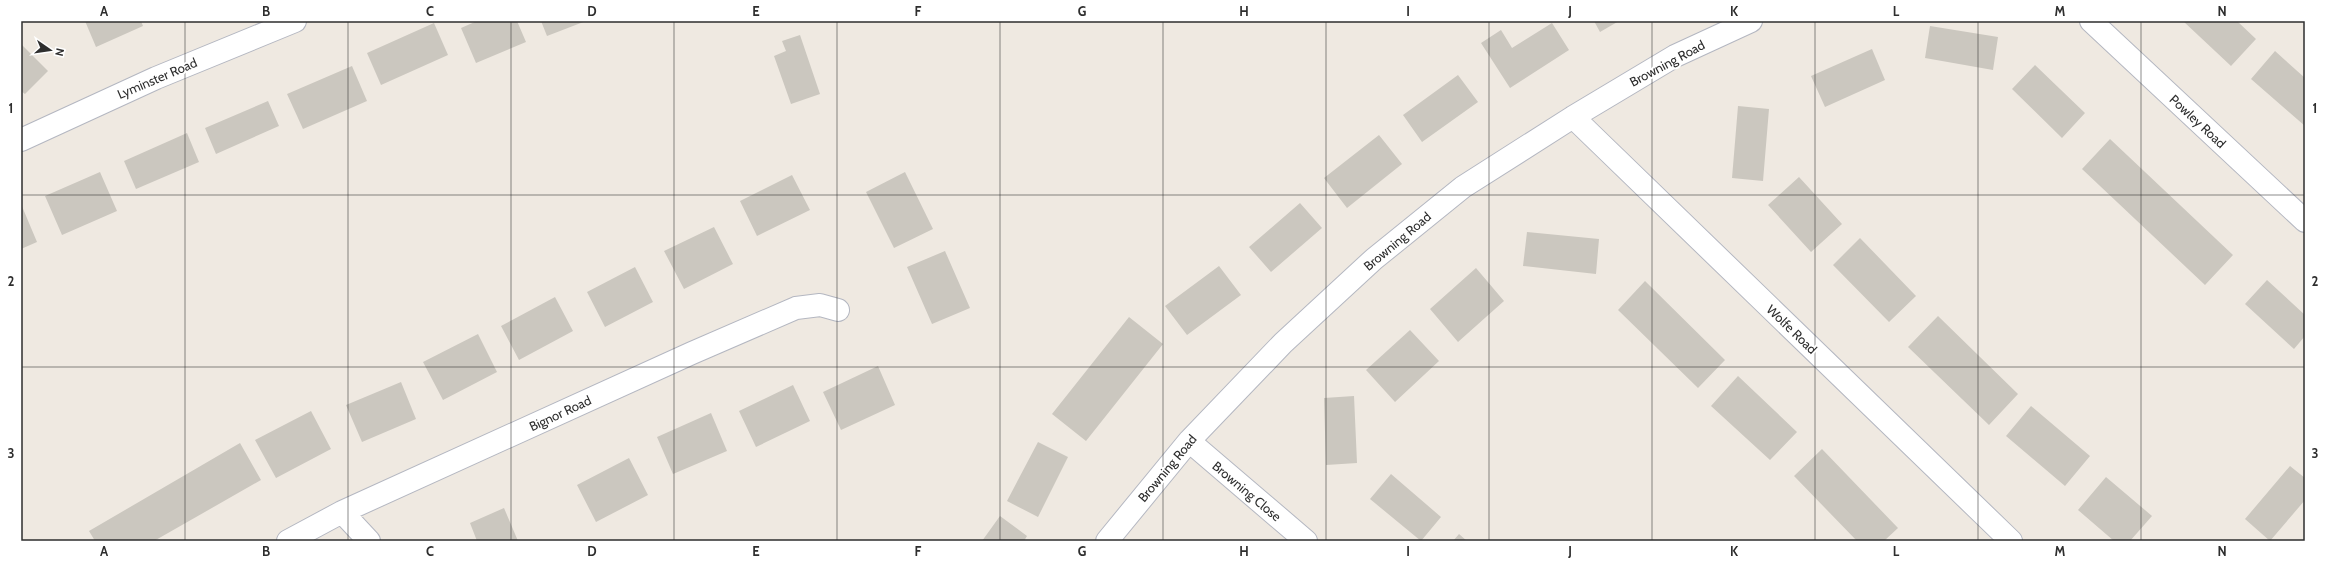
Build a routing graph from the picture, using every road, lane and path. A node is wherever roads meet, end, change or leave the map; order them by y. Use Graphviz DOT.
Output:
graph roads {
  1 [pos="295,21"];
  2 [pos="1751,21"];
  3 [pos="2091,21"];
  4 [pos="1573,117"];
  5 [pos="21,140"];
  6 [pos="2305,222"];
  7 [pos="838,310"];
  8 [pos="1189,441"];
  9 [pos="342,512"];
  10 [pos="288,541"];
  11 [pos="369,541"];
  12 [pos="1107,541"];
  13 [pos="1306,541"];
  14 [pos="2012,541"];
  1 -- 5 [label="street, Lyminster Road"];
  2 -- 4 [label="street, Browning Road"];
  3 -- 6 [label="street, Powley Road"];
  4 -- 8 [label="street, Browning Road"];
  4 -- 14 [label="street, Wolfe Road"];
  7 -- 9 [label="street, Bignor Road"];
  8 -- 12 [label="street, Browning Road"];
  8 -- 13 [label="street, Browning Close"];
  9 -- 10 [label="street, Bignor Road"];
  9 -- 11 [label="street"];
}
